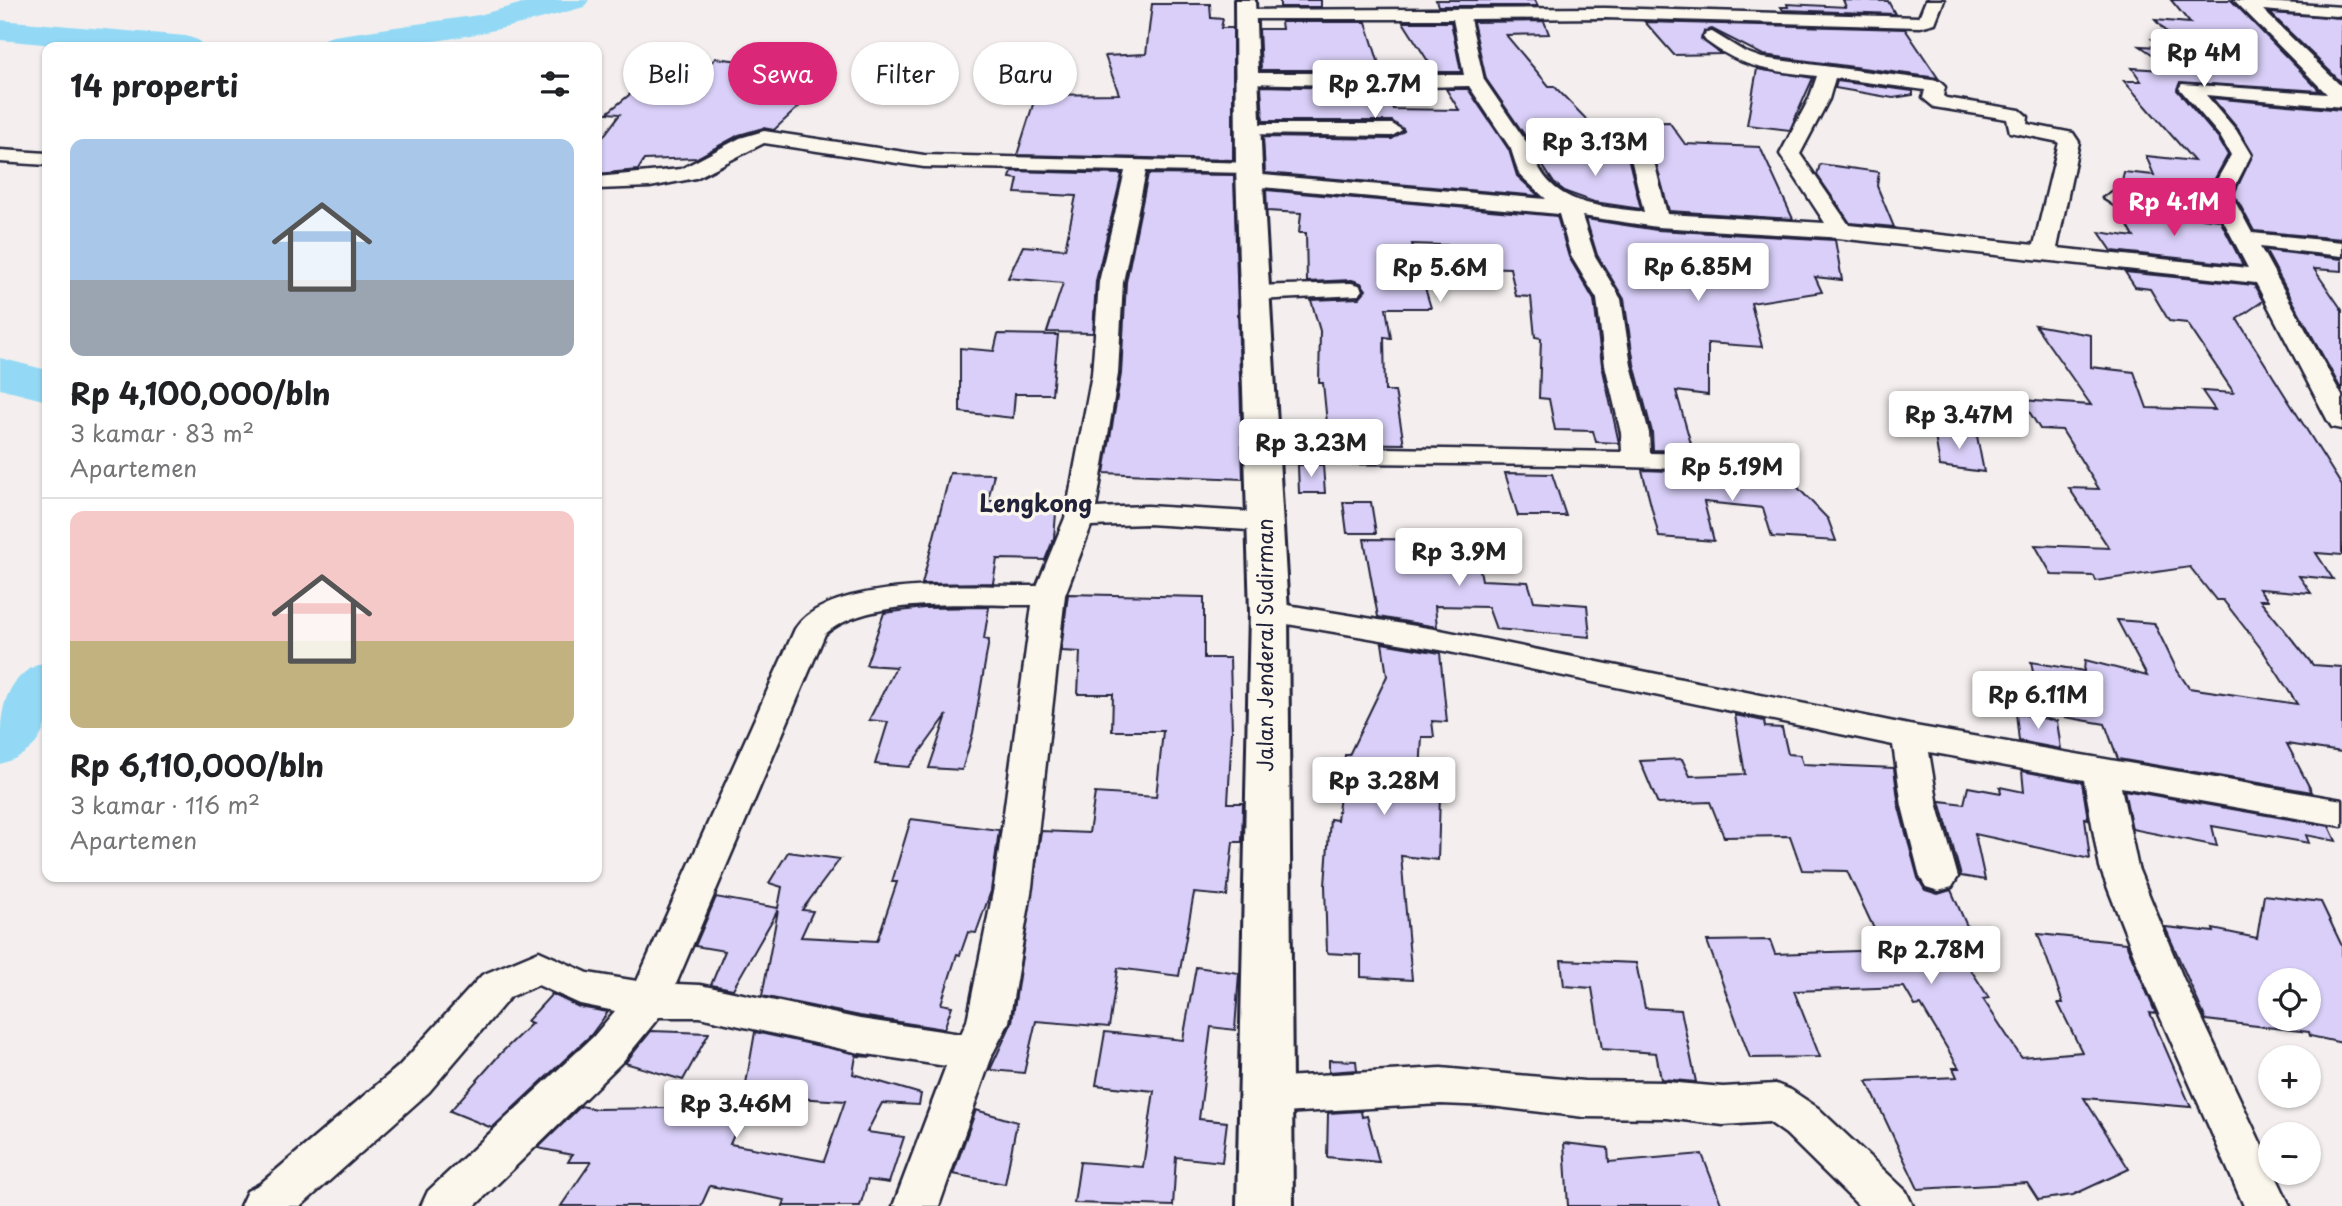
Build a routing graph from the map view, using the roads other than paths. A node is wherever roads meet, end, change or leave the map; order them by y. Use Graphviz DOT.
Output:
graph roads {
  1 [pos="1935,0"];
  2 [pos="2244,2"];
  3 [pos="1245,7"];
  4 [pos="1434,7"];
  5 [pos="1604,7"];
  6 [pos="1757,8"];
  7 [pos="2336,11"];
  8 [pos="1460,13"];
  9 [pos="1712,37"];
  10 [pos="1828,71"];
  11 [pos="1248,79"];
  12 [pos="1338,79"];
  13 [pos="1475,80"];
  14 [pos="1422,81"];
  15 [pos="2342,100"];
  16 [pos="1392,130"];
  17 [pos="1521,149"];
  18 [pos="0,156"];
  19 [pos="42,159"];
  20 [pos="1250,159"];
  21 [pos="1137,165"];
  22 [pos="602,183"];
  23 [pos="2114,198"];
  24 [pos="1568,208"];
  25 [pos="2230,212"];
  26 [pos="1657,219"];
  27 [pos="1842,232"];
  28 [pos="2245,239"];
  29 [pos="2342,248"];
  30 [pos="2044,253"];
  31 [pos="2267,277"];
  32 [pos="1351,290"];
  33 [pos="1256,293"];
  34 [pos="2342,421"];
  35 [pos="1262,454"];
  36 [pos="1636,461"];
  37 [pos="1755,463"];
  38 [pos="1080,518"];
  39 [pos="1266,522"];
  40 [pos="1049,596"];
  41 [pos="1269,611"];
  42 [pos="1909,737"];
  43 [pos="2100,771"];
  44 [pos="2342,813"];
  45 [pos="1940,877"];
  46 [pos="649,1000"];
  47 [pos="972,1053"];
  48 [pos="1265,1096"];
  49 [pos="263,1206"];
  50 [pos="444,1206"];
  51 [pos="916,1206"];
  52 [pos="1265,1206"];
  53 [pos="1890,1206"];
  54 [pos="2267,1206"];
  1 -- 6 [label="street"];
  2 -- 7 [label="street"];
  2 -- 15 [label="street"];
  3 -- 4 [label="street"];
  3 -- 11 [label="main road, Jalan Jenderal Sudirman"];
  4 -- 8 [label="street"];
  5 -- 6 [label="street"];
  5 -- 8 [label="street"];
  8 -- 13 [label="street"];
  9 -- 10 [label="street"];
  10 -- 27 [label="street"];
  10 -- 30 [label="street"];
  11 -- 12 [label="street"];
  11 -- 20 [label="main road, Jalan Jenderal Sudirman"];
  13 -- 14 [label="street"];
  13 -- 17 [label="street"];
  15 -- 25 [label="street"];
  16 -- 20 [label="street"];
  17 -- 24 [label="street"];
  17 -- 26 [label="street"];
  18 -- 19 [label="street"];
  20 -- 21 [label="street"];
  20 -- 24 [label="street"];
  20 -- 33 [label="main road, Jalan Jenderal Sudirman"];
  21 -- 22 [label="street"];
  21 -- 38 [label="street"];
  23 -- 25 [label="street"];
  24 -- 26 [label="street"];
  24 -- 36 [label="street"];
  25 -- 28 [label="street"];
  26 -- 27 [label="street"];
  27 -- 30 [label="street"];
  28 -- 29 [label="street"];
  28 -- 31 [label="street"];
  30 -- 31 [label="street"];
  31 -- 34 [label="street"];
  32 -- 33 [label="street"];
  33 -- 35 [label="main road, Jalan Jenderal Sudirman"];
  35 -- 36 [label="street"];
  35 -- 39 [label="main road, Jalan Jenderal Sudirman"];
  36 -- 37 [label="street"];
  38 -- 39 [label="street"];
  38 -- 40 [label="street"];
  39 -- 41 [label="main road, Jalan Jenderal Sudirman"];
  40 -- 46 [label="street"];
  40 -- 47 [label="street"];
  41 -- 42 [label="street"];
  41 -- 48 [label="main road, Jalan Jenderal Sudirman"];
  42 -- 43 [label="street"];
  42 -- 45 [label="street"];
  43 -- 44 [label="street"];
  43 -- 54 [label="street"];
  46 -- 47 [label="street"];
  46 -- 49 [label="street"];
  46 -- 50 [label="street"];
  47 -- 51 [label="street"];
  48 -- 52 [label="main road, Jalan Jenderal Sudirman"];
  48 -- 53 [label="street"];
}
